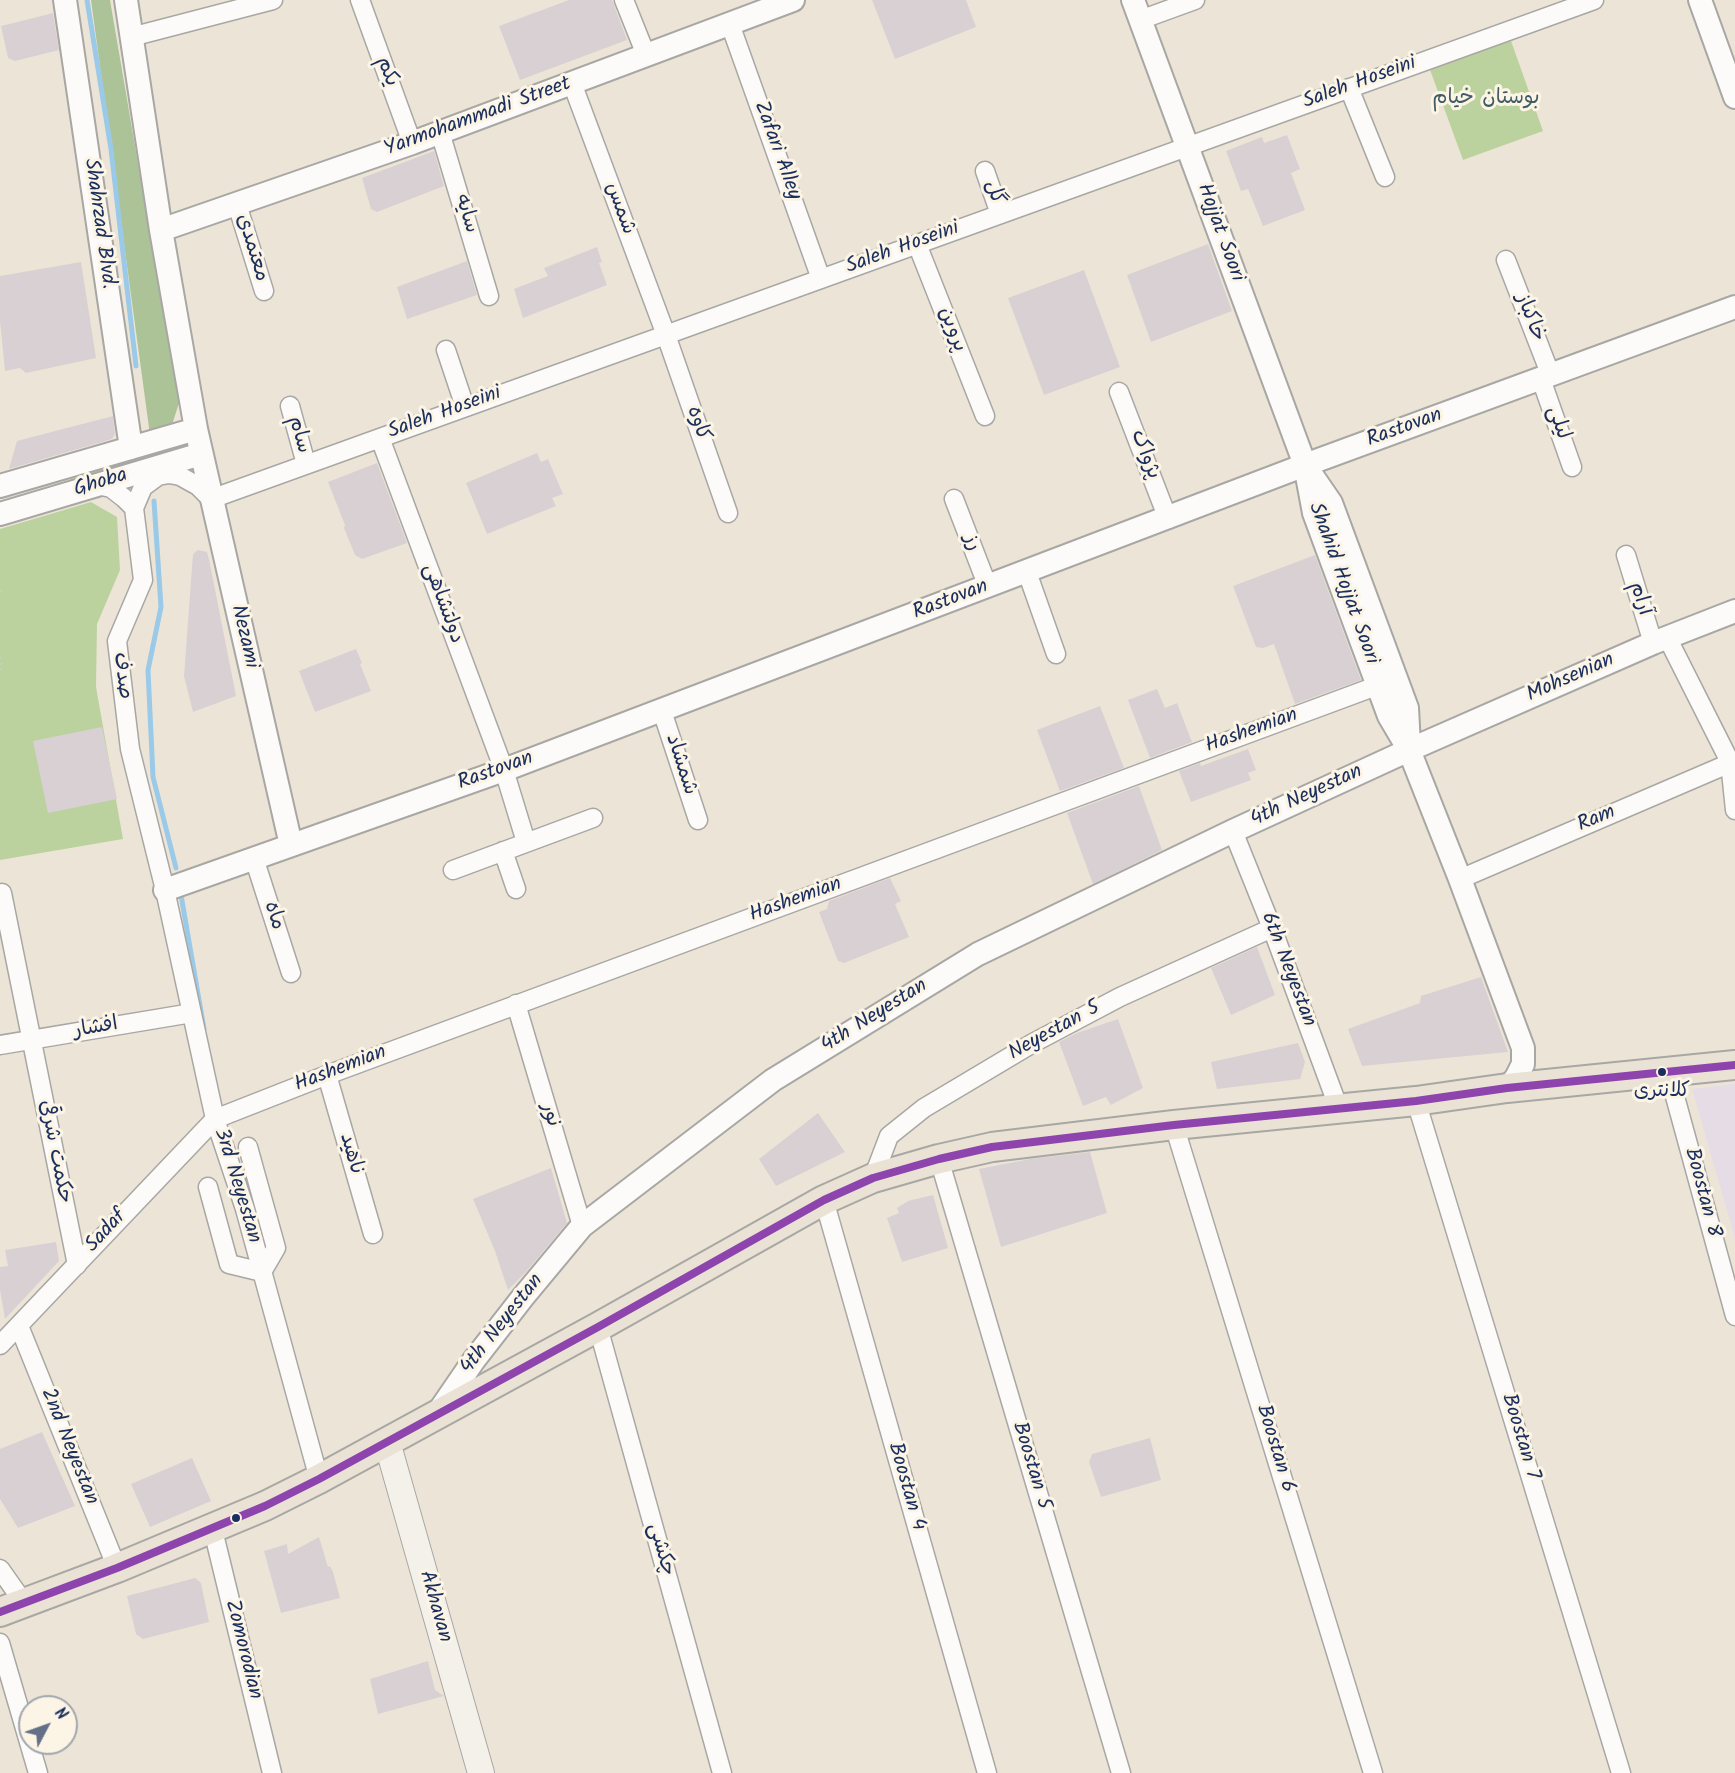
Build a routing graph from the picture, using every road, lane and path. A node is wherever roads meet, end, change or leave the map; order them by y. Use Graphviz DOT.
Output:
graph roads {
  1 [pos="65,0"];
  2 [pos="126,0"];
  3 [pos="273,0"];
  4 [pos="360,0"];
  5 [pos="624,0"];
  6 [pos="793,0"];
  7 [pos="1195,0"];
  8 [pos="1594,0"];
  9 [pos="1700,0"];
  10 [pos="1137,10"];
  11 [pos="730,24"];
  12 [pos="131,37"];
  13 [pos="645,55"];
  14 [pos="572,83"];
  15 [pos="1349,88"];
  16 [pos="1735,97"];
  17 [pos="440,132"];
  18 [pos="412,143"];
  19 [pos="1187,147"];
  20 [pos="985,171"];
  21 [pos="1385,177"];
  22 [pos="237,204"];
  23 [pos="1000,214"];
  24 [pos="161,231"];
  25 [pos="917,244"];
  26 [pos="1506,260"];
  27 [pos="821,279"];
  28 [pos="264,291"];
  29 [pos="489,296"];
  30 [pos="1735,307"];
  31 [pos="666,335"];
  32 [pos="446,350"];
  33 [pos="1546,378"];
  34 [pos="1119,392"];
  35 [pos="290,406"];
  36 [pos="465,407"];
  37 [pos="985,416"];
  38 [pos="196,429"];
  39 [pos="380,438"];
  40 [pos="131,448"];
  41 [pos="201,454"];
  42 [pos="306,464"];
  43 [pos="1305,465"];
  44 [pos="1572,468"];
  45 [pos="97,485"];
  46 [pos="0,486"];
  47 [pos="212,499"];
  48 [pos="954,499"];
  49 [pos="134,508"];
  50 [pos="728,513"];
  51 [pos="0,514"];
  52 [pos="1168,519"];
  53 [pos="1626,555"];
  54 [pos="1027,572"];
  55 [pos="988,587"];
  56 [pos="1735,610"];
  57 [pos="1660,640"];
  58 [pos="1056,654"];
  59 [pos="0,657"];
  60 [pos="0,670"];
  61 [pos="1378,685"];
  62 [pos="662,711"];
  63 [pos="1409,750"];
  64 [pos="1733,761"];
  65 [pos="504,770"];
  66 [pos="1735,810"];
  67 [pos="593,818"];
  68 [pos="698,820"];
  69 [pos="1233,831"];
  70 [pos="526,842"];
  71 [pos="291,845"];
  72 [pos="503,851"];
  73 [pos="254,858"];
  74 [pos="453,870"];
  75 [pos="1460,879"];
  76 [pos="516,888"];
  77 [pos="165,890"];
  78 [pos="2,893"];
  79 [pos="1272,928"];
  80 [pos="291,973"];
  81 [pos="516,1004"];
  82 [pos="192,1012"];
  83 [pos="31,1040"];
  84 [pos="0,1045"];
  85 [pos="1735,1065"];
  86 [pos="1668,1071"];
  87 [pos="327,1075"];
  88 [pos="1507,1088"];
  89 [pos="1416,1101"];
  90 [pos="1339,1109"];
  91 [pos="215,1119"];
  92 [pos="1174,1125"];
  93 [pos="248,1147"];
  94 [pos="939,1158"];
  95 [pos="873,1178"];
  96 [pos="208,1187"];
  97 [pos="824,1200"];
  98 [pos="582,1226"];
  99 [pos="373,1234"];
  100 [pos="77,1265"];
  101 [pos="262,1272"];
  102 [pos="1735,1316"];
  103 [pos="19,1326"];
  104 [pos="598,1327"];
  105 [pos="0,1345"];
  106 [pos="437,1414"];
  107 [pos="387,1442"];
  108 [pos="319,1479"];
  109 [pos="212,1526"];
  110 [pos="117,1568"];
  111 [pos="0,1569"];
  112 [pos="12,1607"];
  113 [pos="0,1643"];
  114 [pos="38,1773"];
  115 [pos="272,1773"];
  116 [pos="481,1773"];
  117 [pos="722,1773"];
  118 [pos="987,1773"];
  119 [pos="1121,1773"];
  120 [pos="1373,1773"];
  121 [pos="1621,1773"];
  1 -- 40 [label="street, Shahrzad Blvd."];
  2 -- 12 [label="street"];
  3 -- 12 [label="street"];
  4 -- 18 [label="street, یکم"];
  5 -- 13 [label="street"];
  6 -- 11 [label="street, Yarmohammadi Street"];
  7 -- 10 [label="street"];
  8 -- 15 [label="street, Saleh Hoseini"];
  9 -- 16 [label="street"];
  10 -- 19 [label="street, Hojjat Soori"];
  11 -- 13 [label="street, Yarmohammadi Street"];
  11 -- 27 [label="street, Zafari Alley"];
  12 -- 24 [label="street"];
  13 -- 14 [label="street, Yarmohammadi Street"];
  14 -- 17 [label="street, Yarmohammadi Street"];
  14 -- 31 [label="street, شمس"];
  15 -- 19 [label="street, Saleh Hoseini"];
  15 -- 21 [label="street"];
  17 -- 18 [label="street, Yarmohammadi Street"];
  17 -- 29 [label="street, سایه"];
  18 -- 22 [label="street, Yarmohammadi Street"];
  19 -- 23 [label="street, Saleh Hoseini"];
  19 -- 43 [label="street, Hojjat Soori"];
  20 -- 23 [label="street, گل"];
  22 -- 24 [label="street, Yarmohammadi Street"];
  22 -- 28 [label="street, معتمدی"];
  23 -- 25 [label="street, Saleh Hoseini"];
  24 -- 38 [label="street"];
  25 -- 27 [label="street, Saleh Hoseini"];
  25 -- 37 [label="street, پروین"];
  26 -- 33 [label="street, خاکباز"];
  27 -- 31 [label="street, Saleh Hoseini"];
  30 -- 33 [label="street, Rastovan"];
  31 -- 36 [label="street, Saleh Hoseini"];
  31 -- 50 [label="street, کاوه"];
  32 -- 36 [label="street"];
  33 -- 43 [label="street, Rastovan"];
  33 -- 44 [label="street, لیلی"];
  34 -- 52 [label="street, پژواک"];
  35 -- 42 [label="street, سام"];
  36 -- 39 [label="street, Saleh Hoseini"];
  38 -- 40 [label="street, Ghoba"];
  38 -- 41 [label="street, Nezami"];
  39 -- 42 [label="street, Saleh Hoseini"];
  39 -- 65 [label="street, دولتشاهی"];
  40 -- 46 [label="street, Ghoba"];
  41 -- 45 [label="street, Ghoba"];
  41 -- 47 [label="street, Nezami"];
  42 -- 47 [label="street, Saleh Hoseini"];
  43 -- 52 [label="street, Rastovan"];
  43 -- 61 [label="street, Shahid Hojjat Soori"];
  43 -- 63 [label="street, Shahid Hojjat Soori"];
  45 -- 49 [label="street"];
  45 -- 51 [label="street, Ghoba"];
  47 -- 49 [label="street"];
  47 -- 71 [label="street, Nezami"];
  48 -- 55 [label="street, رز"];
  49 -- 77 [label="street, صدف"];
  52 -- 54 [label="street, Rastovan"];
  53 -- 57 [label="street, آرام"];
  54 -- 55 [label="street, Rastovan"];
  54 -- 58 [label="street"];
  55 -- 62 [label="street, Rastovan"];
  56 -- 57 [label="street, Mohsenian"];
  57 -- 63 [label="street, Mohsenian"];
  57 -- 64 [label="street, آرام"];
  59 -- 60 [label="path"];
  61 -- 63 [label="street, Shahid Hojjat Soori"];
  61 -- 81 [label="street, Hashemian"];
  62 -- 65 [label="street, Rastovan"];
  62 -- 68 [label="street, شمشاد"];
  63 -- 69 [label="street, 4th Neyestan"];
  63 -- 75 [label="street, Shahid Hojjat Soori"];
  64 -- 66 [label="street"];
  64 -- 75 [label="street, Ram"];
  65 -- 70 [label="street, دولتشاهی"];
  65 -- 71 [label="street, Rastovan"];
  67 -- 70 [label="street"];
  69 -- 79 [label="street, 6th Neyestan"];
  69 -- 98 [label="street, 4th Neyestan"];
  70 -- 72 [label="street"];
  71 -- 73 [label="street, Rastovan"];
  72 -- 74 [label="street"];
  72 -- 76 [label="street"];
  73 -- 77 [label="street, Rastovan"];
  73 -- 80 [label="street, ماه"];
  75 -- 88 [label="street, Shahid Hojjat Soori"];
  77 -- 82 [label="street, 3rd Neyestan"];
  78 -- 83 [label="street, حکمت شرقی"];
  79 -- 90 [label="street, 6th Neyestan"];
  79 -- 95 [label="street, Neyestan 5"];
  81 -- 87 [label="street, Hashemian"];
  81 -- 98 [label="street, نور"];
  82 -- 83 [label="street, افشار"];
  82 -- 91 [label="street, 3rd Neyestan"];
  83 -- 84 [label="street, افشار"];
  83 -- 100 [label="street, حکمت شرقی"];
  85 -- 86 [label="main road"];
  86 -- 88 [label="main road"];
  86 -- 102 [label="street, Boostan 8"];
  87 -- 91 [label="street, Hashemian"];
  87 -- 99 [label="street, ناهید"];
  88 -- 89 [label="main road"];
  89 -- 90 [label="main road"];
  89 -- 121 [label="street, Boostan 7"];
  90 -- 92 [label="main road"];
  91 -- 100 [label="street, Sadaf"];
  91 -- 101 [label="street, 3rd Neyestan"];
  92 -- 94 [label="main road"];
  92 -- 120 [label="street, Boostan 6"];
  93 -- 101 [label="street"];
  94 -- 95 [label="main road"];
  94 -- 119 [label="street, Boostan 5"];
  95 -- 97 [label="main road"];
  96 -- 101 [label="street"];
  97 -- 104 [label="main road"];
  97 -- 118 [label="street, Boostan 4"];
  98 -- 106 [label="street, 4th Neyestan"];
  100 -- 103 [label="street, Sadaf"];
  101 -- 108 [label="street, 3rd Neyestan"];
  103 -- 105 [label="street, Sadaf"];
  103 -- 110 [label="street, 2nd Neyestan"];
  104 -- 106 [label="main road"];
  104 -- 117 [label="street, چکشی"];
  106 -- 107 [label="main road"];
  107 -- 108 [label="main road"];
  107 -- 116 [label="main road, Akhavan"];
  108 -- 109 [label="main road"];
  109 -- 110 [label="main road"];
  109 -- 115 [label="street, Zomorodian"];
  110 -- 112 [label="main road"];
  111 -- 112 [label="street"];
  113 -- 114 [label="street"];
}
